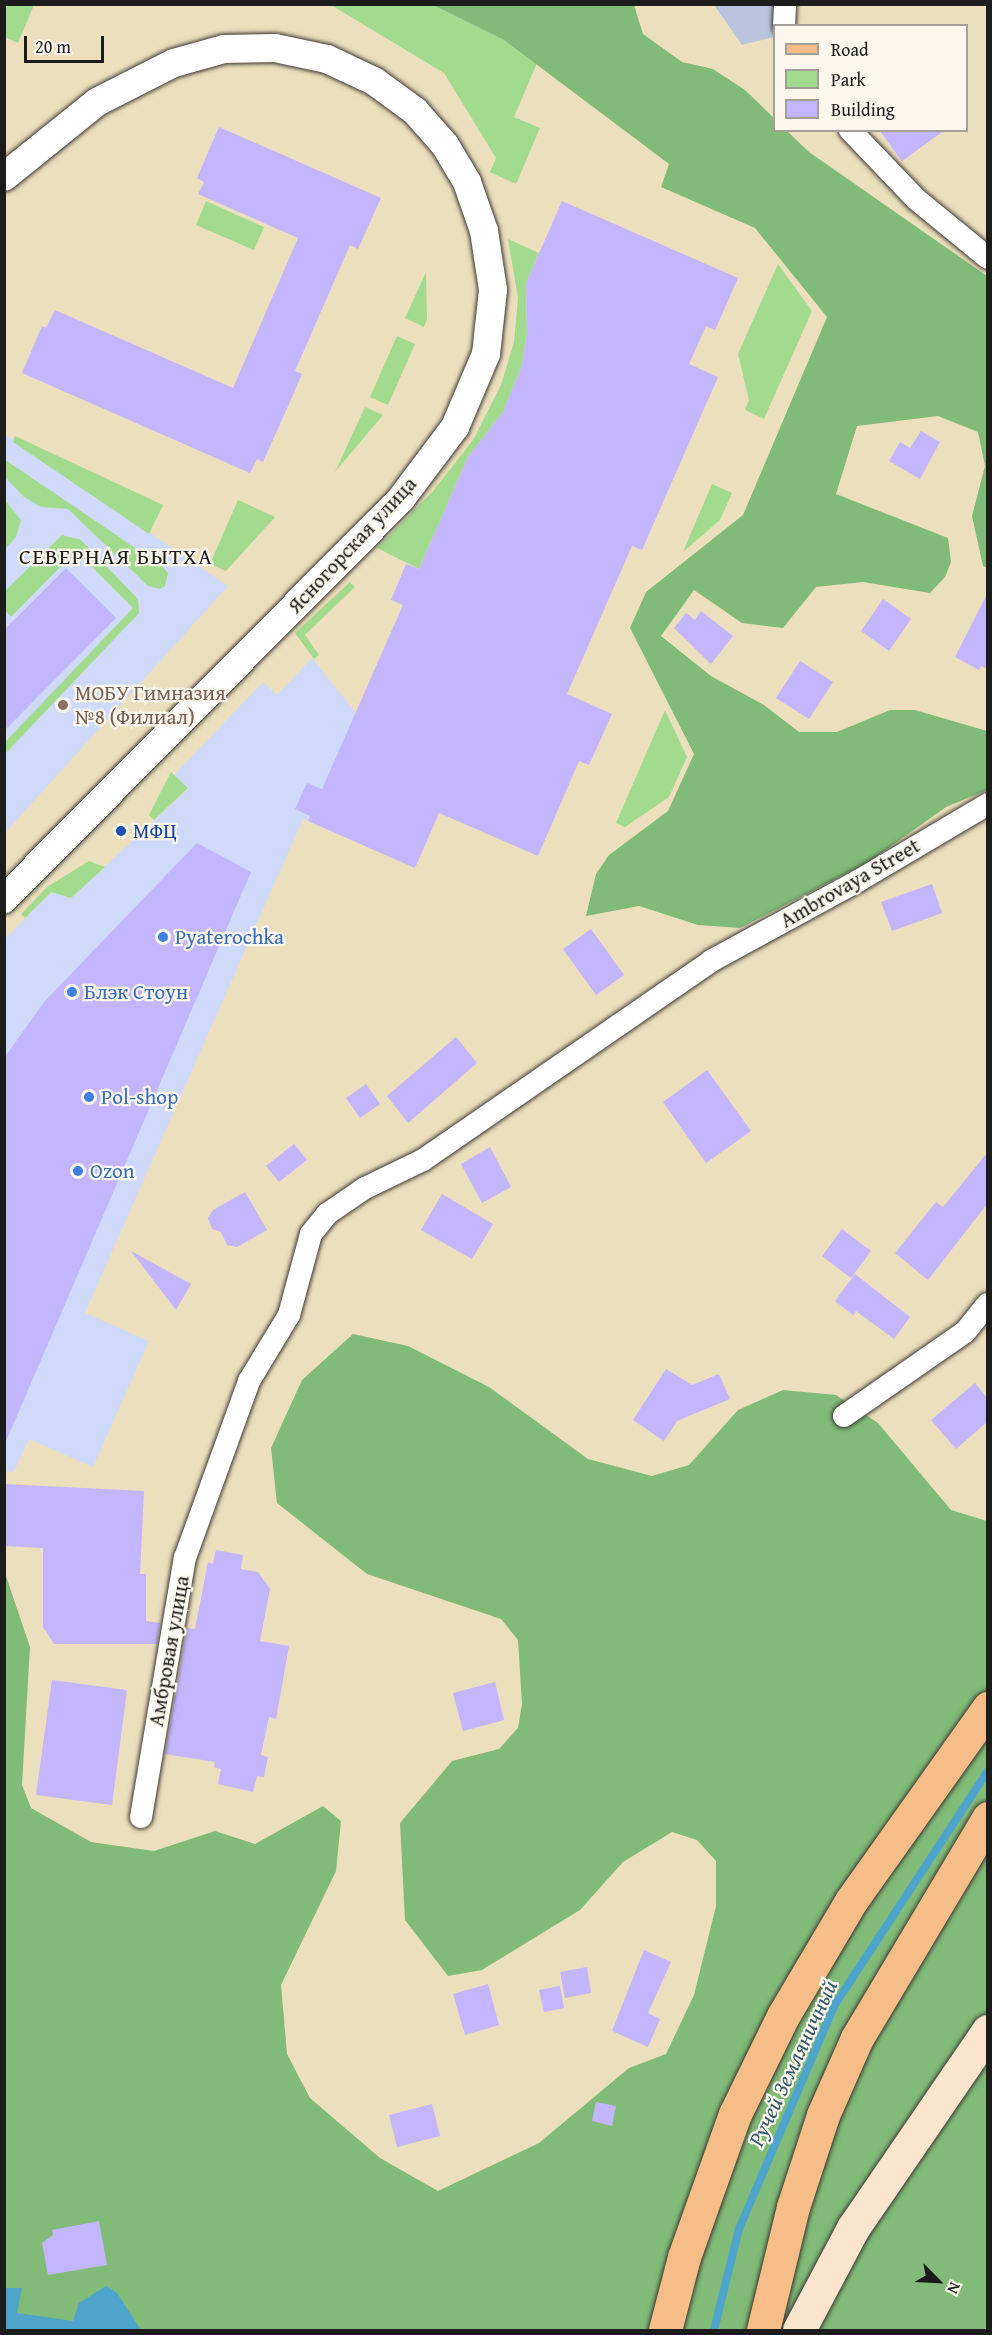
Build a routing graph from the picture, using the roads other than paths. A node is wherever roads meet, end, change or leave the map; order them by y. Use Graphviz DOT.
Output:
graph roads {
  1 [pos="785,4"];
  2 [pos="784,24"];
  3 [pos="852,132"];
  4 [pos="4,177"];
  5 [pos="987,258"];
  6 [pos="987,804"];
  7 [pos="4,899"];
  8 [pos="987,1304"];
  9 [pos="844,1416"];
  10 [pos="210,1488"];
  11 [pos="987,1708"];
  12 [pos="141,1817"];
  13 [pos="987,1818"];
  14 [pos="987,2031"];
  15 [pos="665,2331"];
  16 [pos="763,2331"];
  17 [pos="799,2331"];
  1 -- 2 [label="street"];
  3 -- 5 [label="street"];
  4 -- 7 [label="street, Ясногорская улица"];
  6 -- 10 [label="street, Ambrovaya Street"];
  8 -- 9 [label="street"];
  10 -- 12 [label="street, Амбровая улица"];
  11 -- 15 [label="main road"];
  13 -- 16 [label="main road"];
  14 -- 17 [label="main road"];
}
